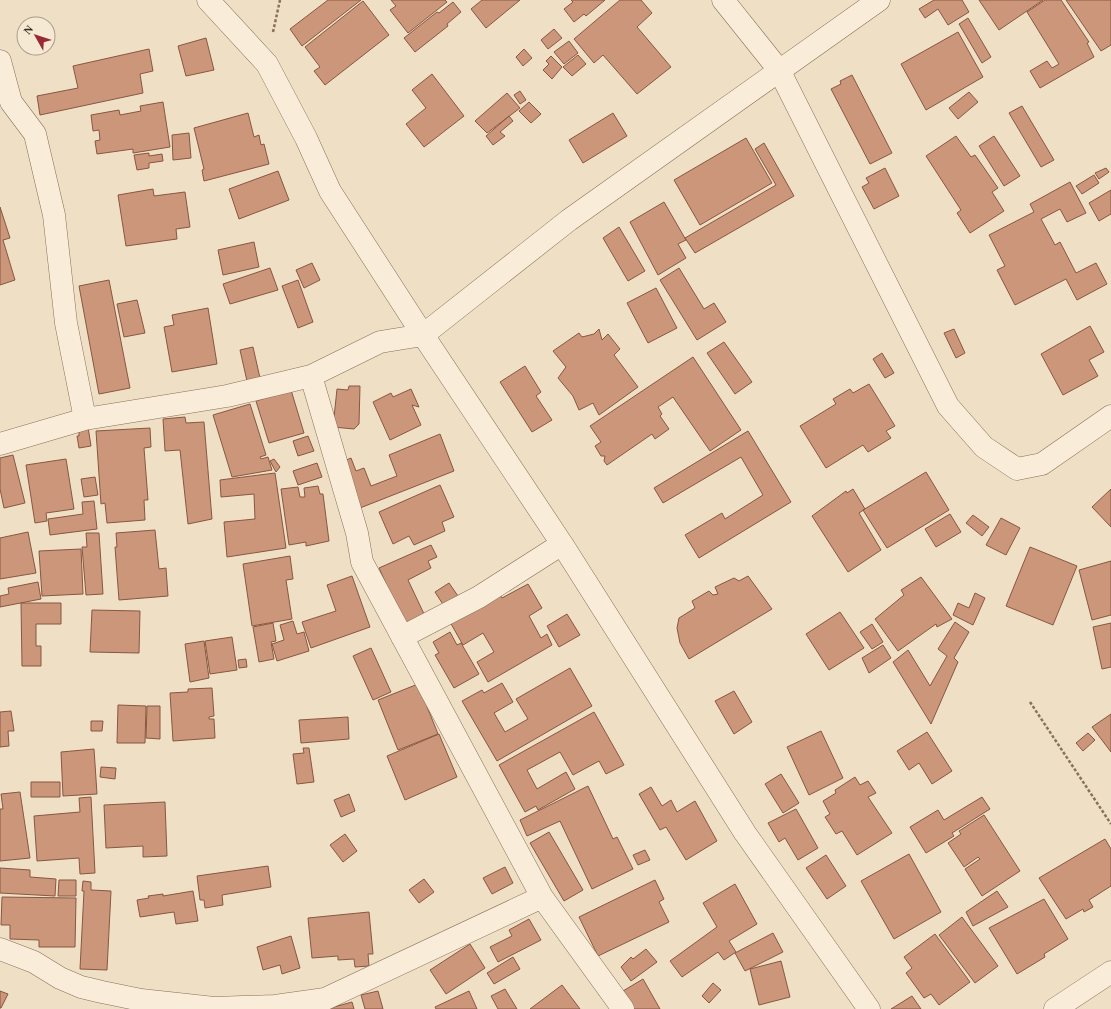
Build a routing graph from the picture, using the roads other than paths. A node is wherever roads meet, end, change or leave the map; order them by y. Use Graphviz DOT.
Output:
graph roads {
  1 [pos="208,0"];
  2 [pos="723,0"];
  3 [pos="879,0"];
  4 [pos="0,61"];
  5 [pos="779,70"];
  6 [pos="423,335"];
  7 [pos="311,376"];
  8 [pos="1111,416"];
  9 [pos="85,419"];
  10 [pos="0,444"];
  11 [pos="562,544"];
  12 [pos="402,637"];
  13 [pos="542,897"];
  14 [pos="0,950"];
  15 [pos="1111,972"];
  16 [pos="623,1009"];
  17 [pos="869,1009"];
  18 [pos="1055,1009"];
  1 -- 6 [label="street"];
  2 -- 5 [label="street"];
  3 -- 5 [label="street"];
  4 -- 9 [label="street"];
  5 -- 6 [label="street"];
  5 -- 8 [label="street"];
  6 -- 7 [label="street"];
  6 -- 11 [label="street"];
  7 -- 9 [label="street"];
  7 -- 12 [label="street"];
  9 -- 10 [label="street"];
  11 -- 12 [label="street"];
  11 -- 17 [label="street"];
  12 -- 13 [label="street"];
  13 -- 14 [label="street"];
  13 -- 16 [label="street"];
  15 -- 18 [label="street"];
}
